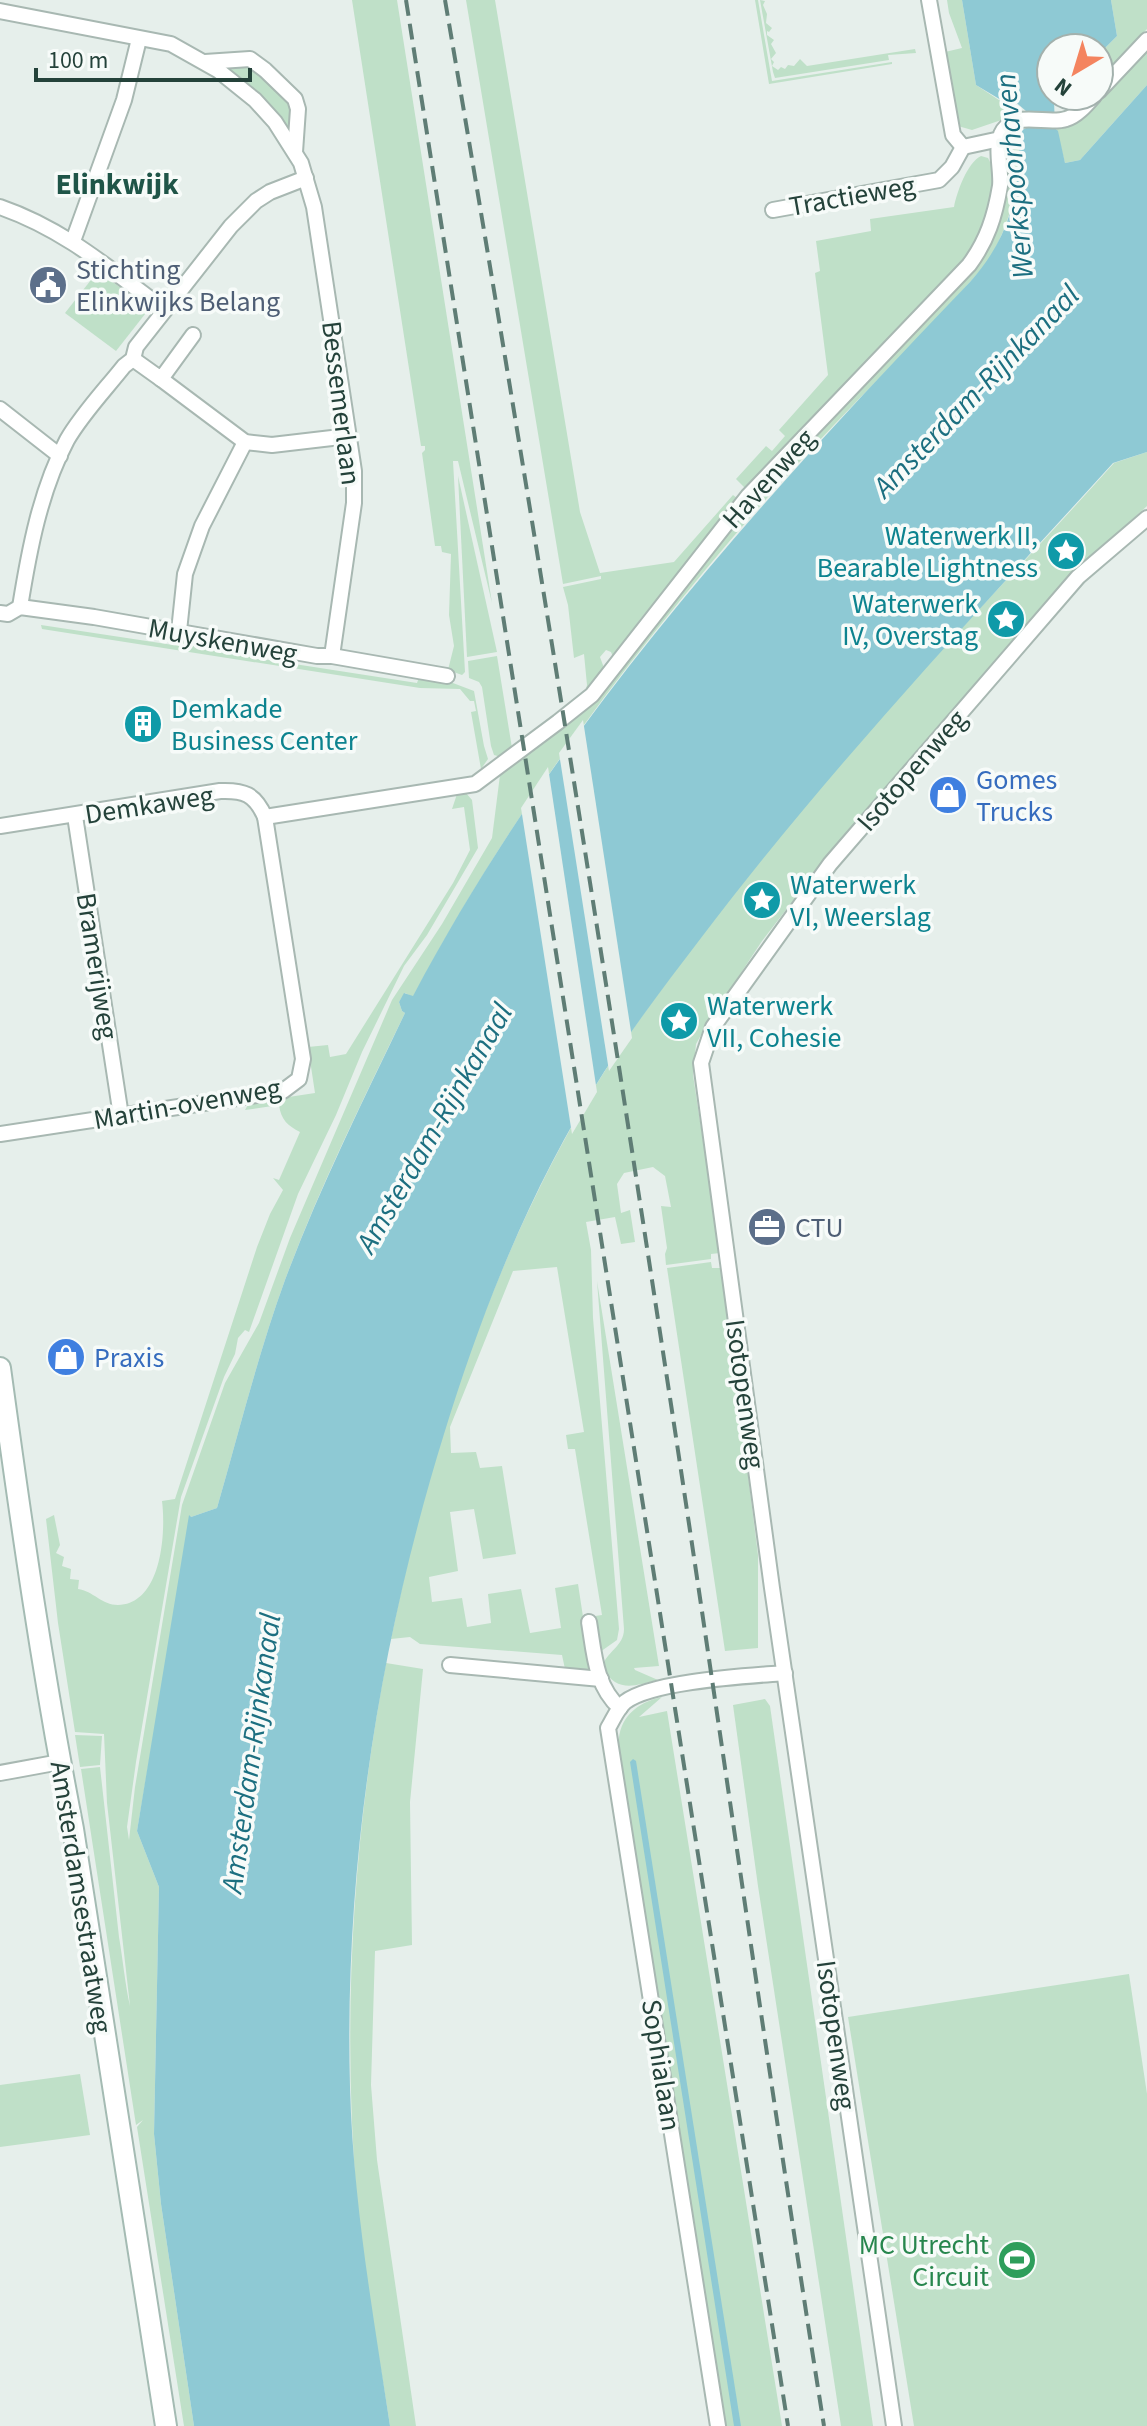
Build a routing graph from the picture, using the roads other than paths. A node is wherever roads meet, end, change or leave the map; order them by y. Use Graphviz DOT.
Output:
graph roads {
  1 [pos="929,0"];
  2 [pos="0,11"];
  3 [pos="139,39"];
  4 [pos="1147,40"];
  5 [pos="204,62"];
  6 [pos="1115,74"];
  7 [pos="1077,112"];
  8 [pos="1000,139"];
  9 [pos="963,147"];
  10 [pos="295,152"];
  11 [pos="306,178"];
  12 [pos="0,207"];
  13 [pos="773,210"];
  14 [pos="73,241"];
  15 [pos="165,310"];
  16 [pos="193,335"];
  17 [pos="133,359"];
  18 [pos="161,379"];
  19 [pos="0,409"];
  20 [pos="349,436"];
  21 [pos="245,442"];
  22 [pos="60,456"];
  23 [pos="1147,518"];
  24 [pos="20,607"];
  25 [pos="0,613"];
  26 [pos="179,631"];
  27 [pos="332,656"];
  28 [pos="447,676"];
  29 [pos="75,816"];
  30 [pos="265,817"];
  31 [pos="0,826"];
  32 [pos="121,1116"];
  33 [pos="0,1134"];
  34 [pos="0,1368"];
  35 [pos="589,1622"];
  36 [pos="450,1665"];
  37 [pos="785,1673"];
  38 [pos="601,1679"];
  39 [pos="620,1708"];
  40 [pos="60,1762"];
  41 [pos="0,1773"];
  42 [pos="166,2426"];
  43 [pos="718,2426"];
  44 [pos="894,2426"];
  1 -- 9 [label="street"];
  2 -- 3 [label="street, Bessemerlaan"];
  3 -- 5 [label="street, Bessemerlaan"];
  3 -- 14 [label="street"];
  4 -- 6 [label="street"];
  5 -- 10 [label="street, Bessemerlaan"];
  5 -- 10 [label="street, Bessemerlaan"];
  7 -- 8 [label="street"];
  8 -- 9 [label="street"];
  8 -- 30 [label="street, Havenweg"];
  9 -- 13 [label="street, Tractieweg"];
  10 -- 11 [label="street, Bessemerlaan"];
  11 -- 15 [label="street"];
  11 -- 20 [label="street, Bessemerlaan"];
  12 -- 14 [label="street"];
  14 -- 15 [label="street"];
  15 -- 17 [label="street"];
  16 -- 18 [label="street"];
  17 -- 18 [label="street"];
  17 -- 22 [label="street"];
  18 -- 21 [label="street"];
  19 -- 22 [label="street"];
  20 -- 21 [label="street"];
  20 -- 27 [label="street, Bessemerlaan"];
  21 -- 26 [label="street"];
  22 -- 24 [label="street"];
  23 -- 37 [label="street, Isotopenweg"];
  24 -- 25 [label="street, Muyskenweg"];
  24 -- 26 [label="street, Muyskenweg"];
  26 -- 27 [label="street, Muyskenweg"];
  27 -- 28 [label="street, Muyskenweg"];
  29 -- 30 [label="street, Demkaweg"];
  29 -- 31 [label="street, Demkaweg"];
  29 -- 32 [label="street, Bramerijweg"];
  30 -- 32 [label="street, Martin-ovenweg"];
  32 -- 33 [label="street, Martin-ovenweg"];
  34 -- 40 [label="main road, Amsterdamsestraatweg"];
  35 -- 38 [label="street"];
  36 -- 38 [label="street"];
  37 -- 39 [label="street"];
  37 -- 44 [label="street, Isotopenweg"];
  38 -- 39 [label="street"];
  39 -- 43 [label="street, Sophialaan"];
  40 -- 41 [label="street"];
  40 -- 42 [label="main road, Amsterdamsestraatweg"];
}
